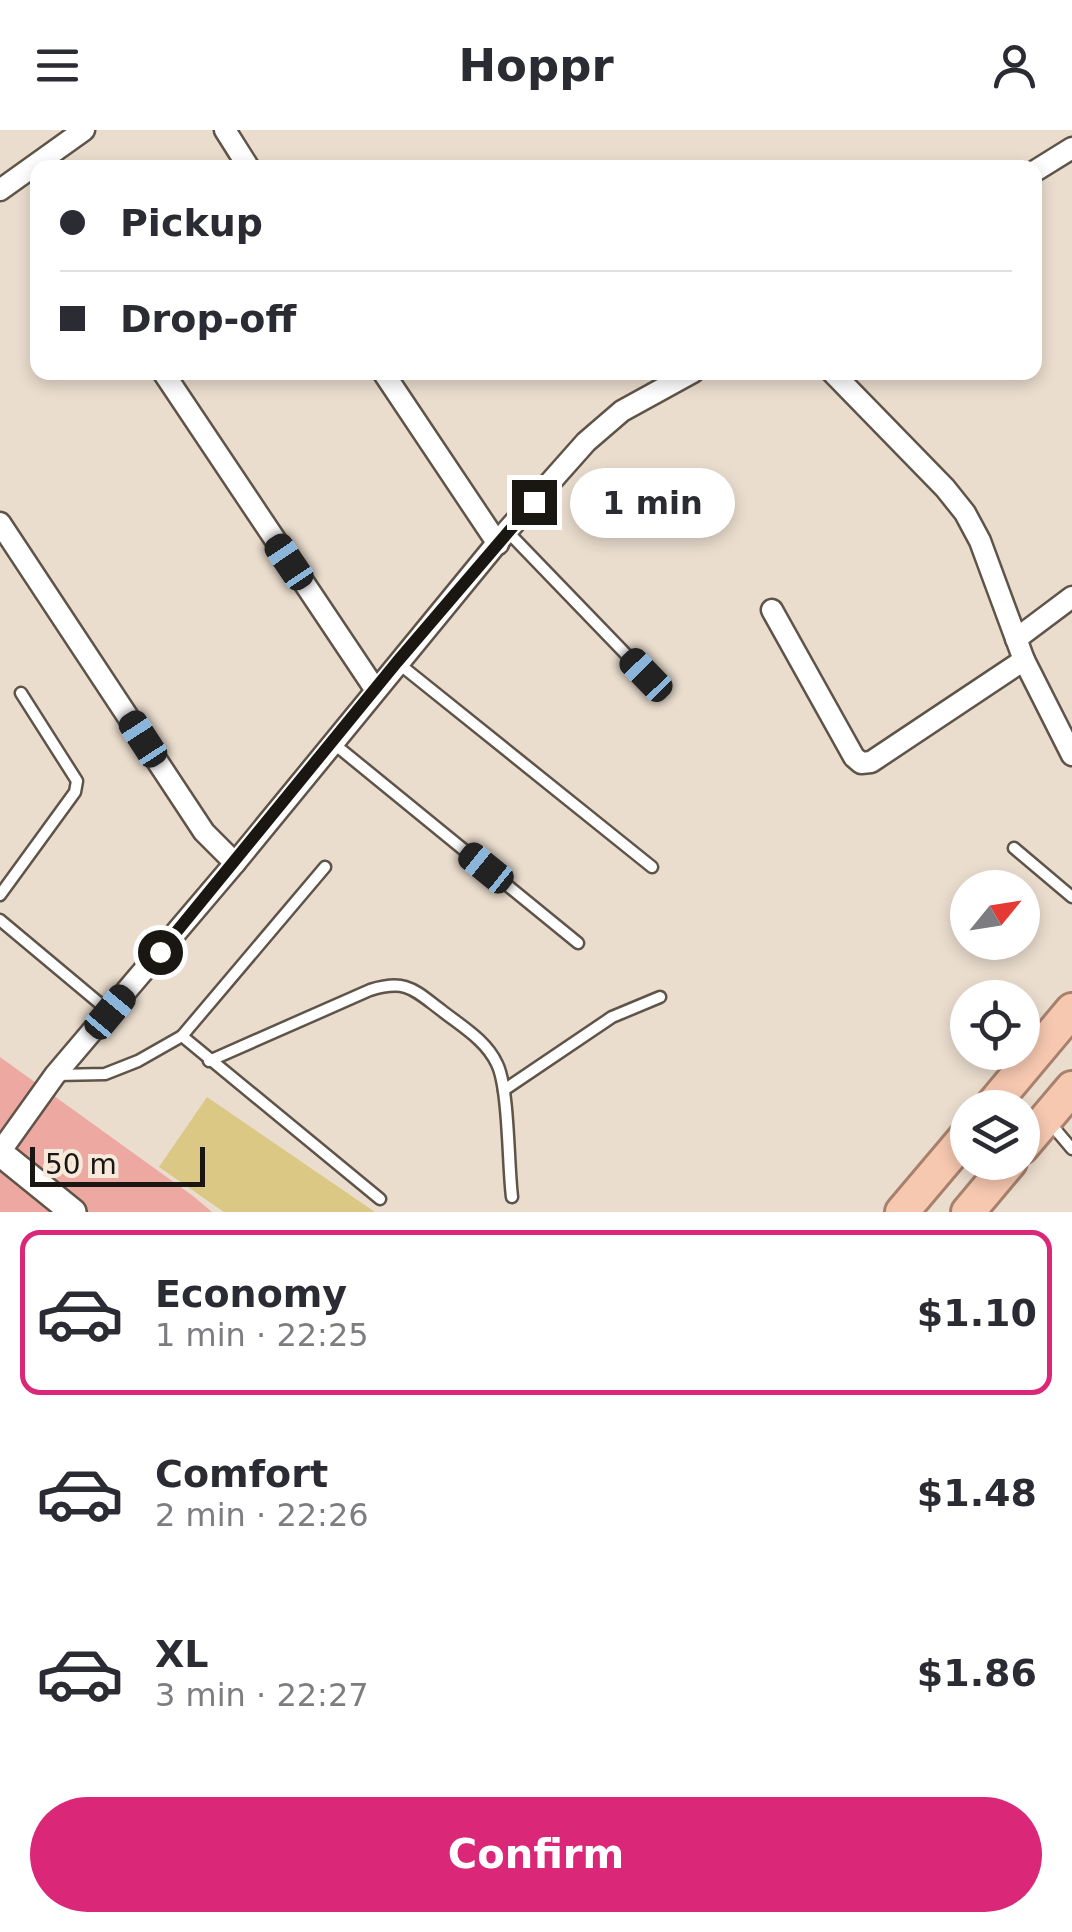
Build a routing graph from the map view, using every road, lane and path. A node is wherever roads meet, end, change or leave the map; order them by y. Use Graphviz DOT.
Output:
graph roads {
  1 [pos="84,130"];
  2 [pos="224,130"];
  3 [pos="1072,148"];
  4 [pos="51,160"];
  5 [pos="244,160"];
  6 [pos="1042,167"];
  7 [pos="30,177"];
  8 [pos="0,190"];
  9 [pos="168,380"];
  10 [pos="389,380"];
  11 [pos="678,380"];
  12 [pos="840,380"];
  13 [pos="0,523"];
  14 [pos="503,538"];
  15 [pos="1072,597"];
  16 [pos="772,610"];
  17 [pos="1016,639"];
  18 [pos="1024,660"];
  19 [pos="397,662"];
  20 [pos="646,675"];
  21 [pos="375,689"];
  22 [pos="20,693"];
  23 [pos="332,742"];
  24 [pos="1072,755"];
  25 [pos="1014,848"];
  26 [pos="235,863"];
  27 [pos="652,866"];
  28 [pos="325,868"];
  29 [pos="0,895"];
  30 [pos="1072,897"];
  31 [pos="0,920"];
  32 [pos="578,943"];
  33 [pos="660,998"];
  34 [pos="1072,1010"];
  35 [pos="110,1012"];
  36 [pos="182,1036"];
  37 [pos="209,1061"];
  38 [pos="54,1076"];
  39 [pos="1072,1088"];
  40 [pos="504,1090"];
  41 [pos="1005,1090"];
  42 [pos="1047,1118"];
  43 [pos="1040,1126"];
  44 [pos="1072,1149"];
  45 [pos="0,1152"];
  46 [pos="950,1155"];
  47 [pos="995,1180"];
  48 [pos="512,1197"];
  49 [pos="380,1199"];
  50 [pos="73,1212"];
  51 [pos="902,1212"];
  52 [pos="968,1212"];
  1 -- 4 [label="street"];
  2 -- 5 [label="street"];
  3 -- 6 [label="street"];
  7 -- 8 [label="street"];
  9 -- 21 [label="street"];
  10 -- 14 [label="street"];
  11 -- 14 [label="street"];
  12 -- 17 [label="street"];
  13 -- 26 [label="street"];
  14 -- 19 [label="street"];
  14 -- 20 [label="lane"];
  15 -- 17 [label="street"];
  16 -- 18 [label="street"];
  17 -- 18 [label="street"];
  18 -- 24 [label="street"];
  19 -- 21 [label="street"];
  19 -- 27 [label="lane"];
  21 -- 23 [label="street"];
  22 -- 29 [label="lane"];
  23 -- 26 [label="street"];
  23 -- 32 [label="lane"];
  25 -- 30 [label="lane"];
  26 -- 35 [label="street"];
  28 -- 36 [label="lane"];
  31 -- 35 [label="lane"];
  33 -- 40 [label="lane"];
  34 -- 41 [label="highway"];
  35 -- 38 [label="street"];
  36 -- 37 [label="lane"];
  36 -- 38 [label="lane"];
  37 -- 40 [label="lane"];
  37 -- 49 [label="lane"];
  38 -- 45 [label="street"];
  39 -- 42 [label="highway"];
  40 -- 48 [label="lane"];
  42 -- 43 [label="highway"];
  42 -- 44 [label="lane"];
  45 -- 50 [label="street"];
  46 -- 51 [label="highway"];
  47 -- 52 [label="highway"];
}
